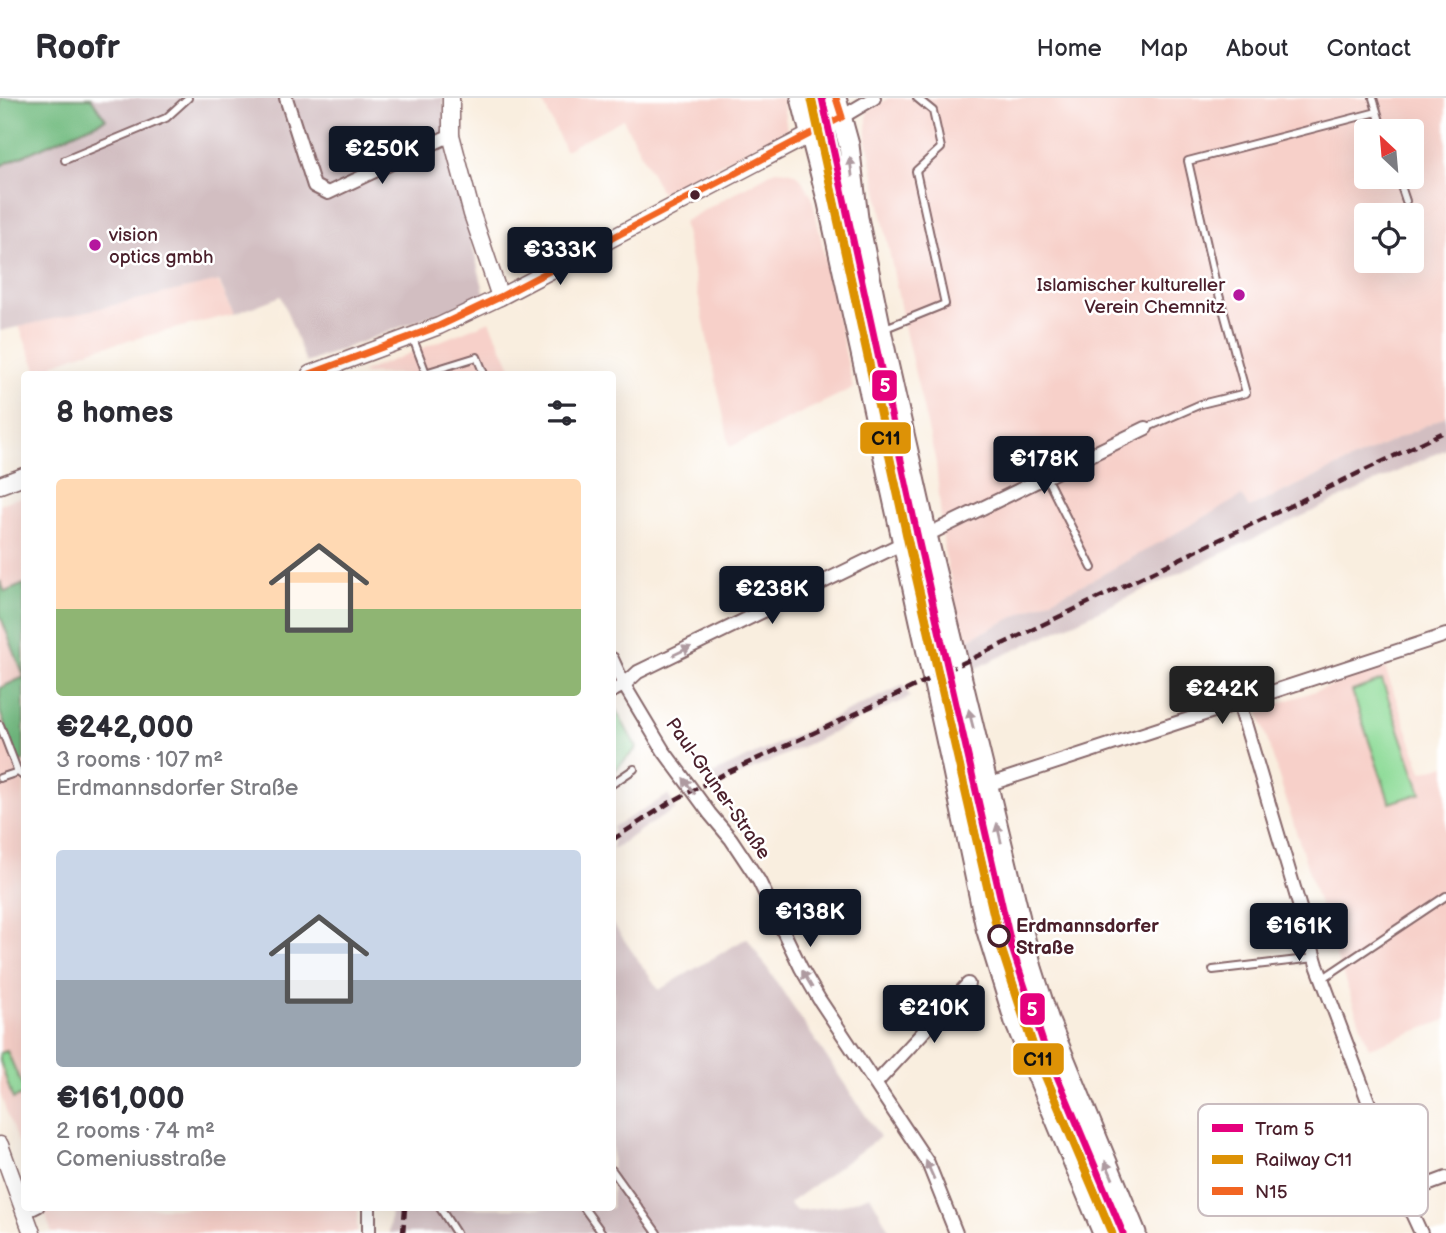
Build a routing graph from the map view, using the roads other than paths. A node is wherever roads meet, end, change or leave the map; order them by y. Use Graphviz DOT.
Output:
graph roads {
  1 [pos="188,98"];
  2 [pos="286,98"];
  3 [pos="451,98"];
  4 [pos="801,98"];
  5 [pos="874,98"];
  6 [pos="917,98"];
  7 [pos="1373,98"];
  8 [pos="839,107"];
  9 [pos="1377,111"];
  10 [pos="1379,119"];
  11 [pos="451,135"];
  12 [pos="809,135"];
  13 [pos="65,160"];
  14 [pos="1402,189"];
  15 [pos="1406,201"];
  16 [pos="500,297"];
  17 [pos="881,329"];
  18 [pos="412,336"];
  19 [pos="318,371"];
  20 [pos="423,371"];
  21 [pos="433,371"];
  22 [pos="483,371"];
  23 [pos="1146,428"];
  24 [pos="21,477"];
  25 [pos="1046,477"];
  26 [pos="0,485"];
  27 [pos="927,535"];
  28 [pos="903,543"];
  29 [pos="1092,569"];
  30 [pos="1446,635"];
  31 [pos="618,688"];
  32 [pos="1238,703"];
  33 [pos="0,724"];
  34 [pos="634,769"];
  35 [pos="18,772"];
  36 [pos="21,774"];
  37 [pos="0,778"];
  38 [pos="616,781"];
  39 [pos="987,785"];
  40 [pos="958,793"];
  41 [pos="1446,896"];
  42 [pos="1315,958"];
  43 [pos="1213,970"];
  44 [pos="1322,979"];
  45 [pos="968,984"];
  46 [pos="876,1083"];
  47 [pos="1369,1104"];
  48 [pos="0,1145"];
  49 [pos="616,1176"];
  50 [pos="1446,1178"];
  51 [pos="1428,1185"];
  52 [pos="21,1188"];
  53 [pos="369,1211"];
  54 [pos="442,1211"];
  55 [pos="586,1211"];
  56 [pos="33,1212"];
  57 [pos="1413,1216"];
  58 [pos="32,1233"];
  59 [pos="369,1233"];
  60 [pos="456,1233"];
  61 [pos="602,1233"];
  62 [pos="657,1233"];
  63 [pos="956,1233"];
  64 [pos="1103,1233"];
  65 [pos="1136,1233"];
  66 [pos="1421,1233"];
  1 -- 13 [label="lane"];
  2 -- 11 [label="street"];
  3 -- 11 [label="street"];
  4 -- 12 [label="main road"];
  5 -- 8 [label="street"];
  6 -- 17 [label="lane"];
  7 -- 9 [label="lane"];
  8 -- 12 [label="main road"];
  17 -- 8 [label="main road, one-way"];
  9 -- 10 [label="lane"];
  9 -- 23 [label="lane"];
  11 -- 16 [label="street"];
  12 -- 16 [label="street"];
  12 -- 28 [label="main road"];
  14 -- 15 [label="lane"];
  16 -- 18 [label="street"];
  17 -- 27 [label="main road"];
  18 -- 19 [label="street"];
  18 -- 20 [label="lane"];
  21 -- 22 [label="lane"];
  23 -- 25 [label="street"];
  24 -- 26 [label="street"];
  25 -- 27 [label="street"];
  25 -- 29 [label="lane"];
  39 -- 27 [label="main road, one-way"];
  31 -- 28 [label="street, one-way"];
  28 -- 40 [label="main road"];
  30 -- 32 [label="street"];
  46 -- 31 [label="street, Paul-Gruner-Straße, one-way"];
  32 -- 39 [label="street"];
  32 -- 42 [label="street"];
  33 -- 35 [label="lane"];
  34 -- 38 [label="lane"];
  35 -- 36 [label="lane"];
  35 -- 37 [label="lane"];
  39 -- 40 [label="main road"];
  65 -- 39 [label="main road, one-way"];
  40 -- 64 [label="main road"];
  41 -- 44 [label="lane"];
  42 -- 43 [label="lane"];
  42 -- 44 [label="street"];
  44 -- 47 [label="street"];
  45 -- 46 [label="street"];
  63 -- 46 [label="street, Paul-Gruner-Straße, one-way"];
  48 -- 52 [label="street"];
  49 -- 62 [label="lane"];
  50 -- 51 [label="street"];
  53 -- 59 [label="street"];
  54 -- 60 [label="lane"];
  55 -- 61 [label="lane"];
  56 -- 58 [label="street"];
  57 -- 66 [label="street"];
}
